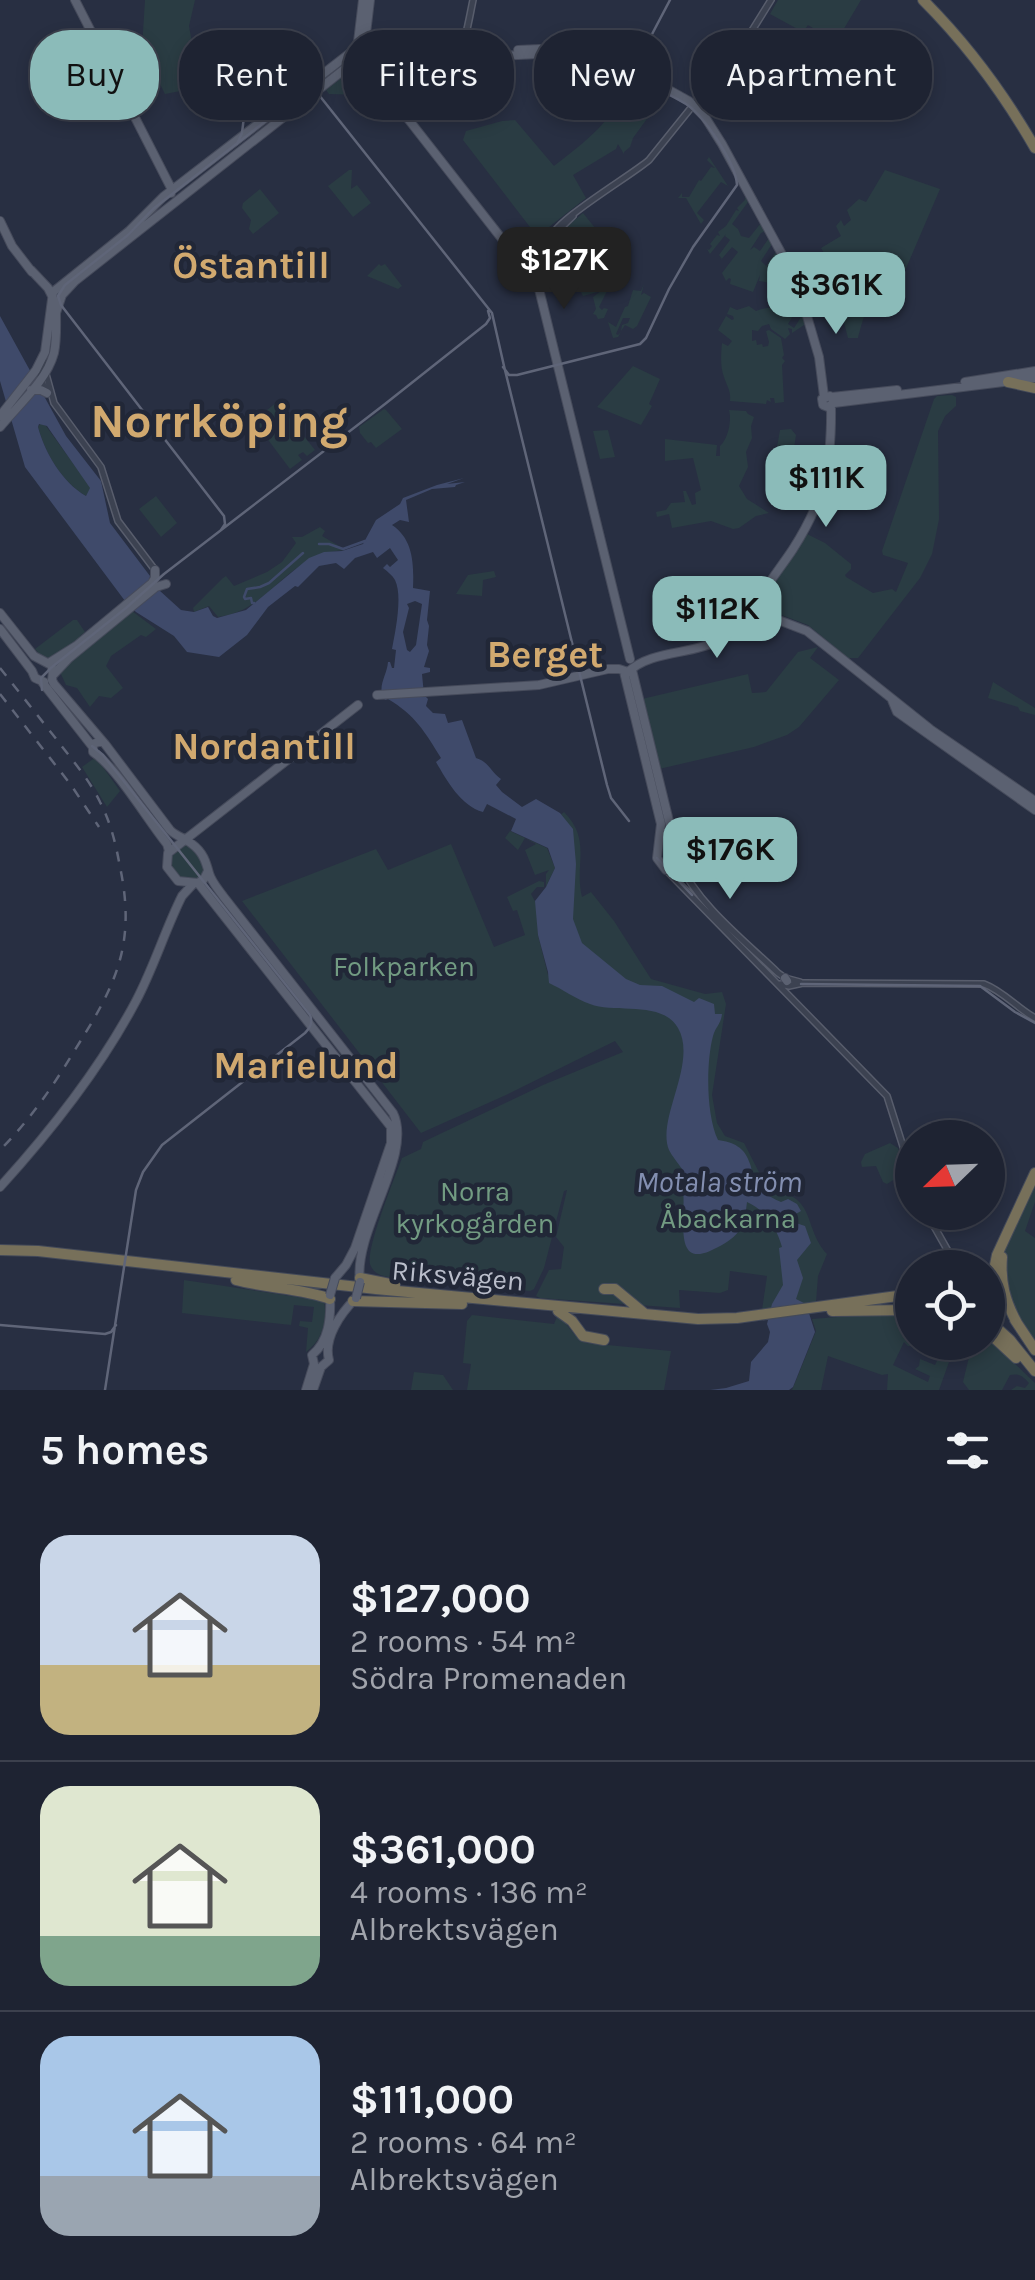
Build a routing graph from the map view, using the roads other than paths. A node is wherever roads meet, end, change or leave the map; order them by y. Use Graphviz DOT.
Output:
graph roads {
  1 [pos="73,0"];
  2 [pos="367,0"];
  3 [pos="473,0"];
  4 [pos="771,0"];
  5 [pos="925,0"];
  6 [pos="366,30"];
  7 [pos="467,30"];
  8 [pos="752,30"];
  9 [pos="514,55"];
  10 [pos="343,64"];
  11 [pos="343,65"];
  12 [pos="691,103"];
  13 [pos="691,107"];
  14 [pos="410,120"];
  15 [pos="708,120"];
  16 [pos="1035,144"];
  17 [pos="171,192"];
  18 [pos="176,202"];
  19 [pos="0,222"];
  20 [pos="538,284"];
  21 [pos="51,298"];
  22 [pos="56,313"];
  23 [pos="1035,375"];
  24 [pos="39,381"];
  25 [pos="1004,382"];
  26 [pos="1035,388"];
  27 [pos="829,401"];
  28 [pos="9,410"];
  29 [pos="0,416"];
  30 [pos="0,426"];
  31 [pos="155,570"];
  32 [pos="166,584"];
  33 [pos="154,585"];
  34 [pos="127,608"];
  35 [pos="0,613"];
  36 [pos="751,613"];
  37 [pos="0,629"];
  38 [pos="46,662"];
  39 [pos="626,665"];
  40 [pos="32,670"];
  41 [pos="51,677"];
  42 [pos="377,695"];
  43 [pos="358,705"];
  44 [pos="898,707"];
  45 [pos="100,745"];
  46 [pos="1035,801"];
  47 [pos="1035,810"];
  48 [pos="199,828"];
  49 [pos="184,839"];
  50 [pos="660,841"];
  51 [pos="674,845"];
  52 [pos="196,848"];
  53 [pos="168,852"];
  54 [pos="679,862"];
  55 [pos="666,870"];
  56 [pos="208,873"];
  57 [pos="173,878"];
  58 [pos="195,883"];
  59 [pos="175,908"];
  60 [pos="784,982"];
  61 [pos="791,999"];
  62 [pos="1035,1018"];
  63 [pos="318,1020"];
  64 [pos="331,1034"];
  65 [pos="386,1112"];
  66 [pos="896,1120"];
  67 [pos="1035,1164"];
  68 [pos="1035,1174"];
  69 [pos="0,1187"];
  70 [pos="1010,1229"];
  71 [pos="936,1230"];
  72 [pos="948,1250"];
  73 [pos="996,1250"];
  74 [pos="1001,1250"];
  75 [pos="0,1253"];
  76 [pos="338,1275"];
  77 [pos="232,1276"];
  78 [pos="360,1279"];
  79 [pos="604,1289"];
  80 [pos="895,1295"];
  81 [pos="330,1297"];
  82 [pos="624,1297"];
  83 [pos="352,1302"];
  84 [pos="480,1302"];
  85 [pos="830,1308"];
  86 [pos="1005,1309"];
  87 [pos="895,1310"];
  88 [pos="558,1312"];
  89 [pos="594,1313"];
  90 [pos="616,1314"];
  91 [pos="649,1315"];
  92 [pos="758,1318"];
  93 [pos="1005,1321"];
  94 [pos="1017,1323"];
  95 [pos="1005,1336"];
  96 [pos="589,1338"];
  97 [pos="604,1340"];
  98 [pos="1005,1345"];
  99 [pos="1035,1350"];
  100 [pos="323,1351"];
  101 [pos="1035,1361"];
  102 [pos="318,1366"];
  103 [pos="1035,1374"];
  104 [pos="309,1390"];
  1 -- 17 [label="main road"];
  2 -- 6 [label="main road"];
  3 -- 7 [label="street"];
  4 -- 8 [label="street"];
  5 -- 16 [label="highway"];
  9 -- 12 [label="main road"];
  10 -- 17 [label="main road"];
  11 -- 18 [label="main road"];
  13 -- 20 [label="street"];
  14 -- 20 [label="main road"];
  15 -- 27 [label="main road"];
  17 -- 18 [label="main road"];
  17 -- 21 [label="main road"];
  18 -- 22 [label="main road"];
  19 -- 21 [label="main road"];
  20 -- 39 [label="main road"];
  21 -- 22 [label="main road"];
  21 -- 24 [label="main road"];
  22 -- 24 [label="main road"];
  23 -- 25 [label="main road"];
  23 -- 27 [label="main road"];
  24 -- 28 [label="main road"];
  24 -- 31 [label="street"];
  25 -- 26 [label="highway"];
  25 -- 27 [label="main road"];
  27 -- 36 [label="main road"];
  28 -- 29 [label="main road"];
  28 -- 30 [label="main road"];
  31 -- 33 [label="main road"];
  32 -- 33 [label="main road"];
  33 -- 34 [label="main road"];
  34 -- 38 [label="main road"];
  34 -- 41 [label="main road"];
  35 -- 38 [label="main road"];
  36 -- 39 [label="main road"];
  36 -- 44 [label="main road"];
  37 -- 40 [label="main road"];
  38 -- 40 [label="main road"];
  38 -- 41 [label="main road"];
  39 -- 42 [label="main road"];
  39 -- 50 [label="main road"];
  39 -- 51 [label="main road"];
  40 -- 41 [label="main road"];
  41 -- 45 [label="main road"];
  41 -- 45 [label="main road"];
  43 -- 48 [label="main road"];
  44 -- 46 [label="main road"];
  44 -- 47 [label="main road"];
  45 -- 49 [label="main road"];
  45 -- 53 [label="main road"];
  48 -- 49 [label="main road"];
  48 -- 52 [label="main road"];
  49 -- 52 [label="main road"];
  49 -- 53 [label="main road"];
  50 -- 51 [label="main road"];
  50 -- 55 [label="main road"];
  51 -- 54 [label="main road"];
  52 -- 56 [label="main road"];
  53 -- 57 [label="main road"];
  54 -- 55 [label="main road"];
  54 -- 60 [label="street"];
  55 -- 60 [label="street"];
  56 -- 58 [label="main road"];
  56 -- 64 [label="main road"];
  57 -- 58 [label="main road"];
  57 -- 59 [label="main road"];
  58 -- 59 [label="main road"];
  58 -- 65 [label="main road"];
  59 -- 69 [label="main road"];
  60 -- 61 [label="street"];
  60 -- 61 [label="street"];
  60 -- 62 [label="street"];
  61 -- 66 [label="street"];
  63 -- 64 [label="main road"];
  64 -- 65 [label="main road"];
  65 -- 76 [label="main road"];
  65 -- 78 [label="main road"];
  67 -- 73 [label="highway"];
  68 -- 70 [label="highway"];
  70 -- 74 [label="highway"];
  70 -- 94 [label="highway"];
  71 -- 72 [label="street"];
  75 -- 77 [label="highway, Riksvägen"];
  76 -- 77 [label="highway"];
  76 -- 78 [label="main road"];
  76 -- 81 [label="main road, bridge"];
  77 -- 81 [label="highway"];
  77 -- 84 [label="highway, Riksvägen"];
  78 -- 83 [label="main road, bridge"];
  78 -- 84 [label="highway"];
  79 -- 82 [label="highway"];
  80 -- 85 [label="highway"];
  81 -- 83 [label="main road"];
  81 -- 100 [label="main road"];
  82 -- 90 [label="highway"];
  82 -- 91 [label="highway"];
  83 -- 84 [label="highway"];
  83 -- 100 [label="main road"];
  84 -- 88 [label="highway, Riksvägen"];
  84 -- 89 [label="highway, Riksvägen"];
  85 -- 87 [label="highway"];
  85 -- 92 [label="highway, Riksvägen"];
  86 -- 94 [label="highway"];
  88 -- 89 [label="highway, Riksvägen"];
  88 -- 96 [label="highway"];
  89 -- 90 [label="highway, Riksvägen"];
  89 -- 96 [label="highway"];
  90 -- 91 [label="highway, Riksvägen"];
  90 -- 92 [label="highway, Riksvägen"];
  91 -- 92 [label="highway, Riksvägen"];
  93 -- 101 [label="highway"];
  94 -- 99 [label="highway"];
  95 -- 103 [label="highway"];
  96 -- 97 [label="highway"];
  98 -- 103 [label="highway"];
  100 -- 102 [label="main road"];
  100 -- 102 [label="main road"];
  102 -- 104 [label="main road"];
}
